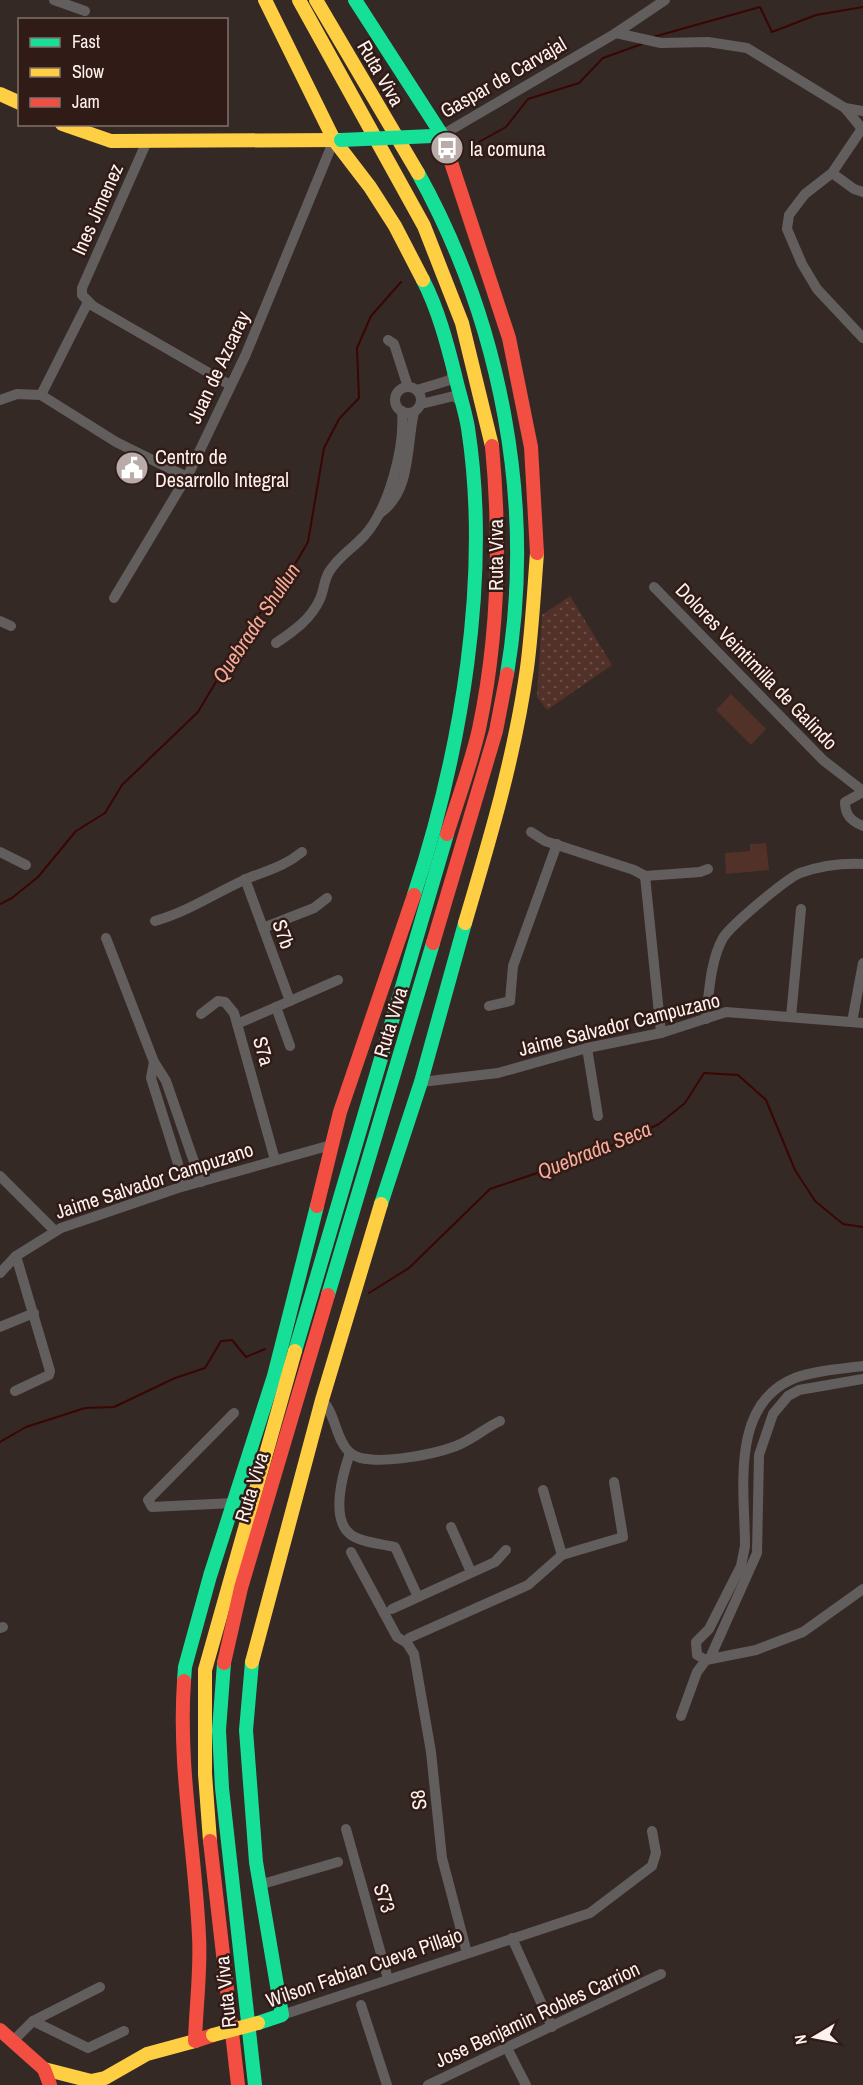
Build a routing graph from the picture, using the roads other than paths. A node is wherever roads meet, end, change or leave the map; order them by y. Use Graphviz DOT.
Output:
graph roads {
  1 [pos="54,0"];
  2 [pos="265,0"];
  3 [pos="299,0"];
  4 [pos="316,0"];
  5 [pos="355,0"];
  6 [pos="665,0"];
  7 [pos="85,11"];
  8 [pos="616,33"];
  9 [pos="0,94"];
  10 [pos="18,102"];
  11 [pos="844,108"];
  12 [pos="863,111"];
  13 [pos="68,126"];
  14 [pos="862,130"];
  15 [pos="438,136"];
  16 [pos="148,139"];
  17 [pos="338,140"];
  18 [pos="832,173"];
  19 [pos="863,192"];
  20 [pos="85,298"];
  21 [pos="863,338"];
  22 [pos="388,340"];
  23 [pos="454,370"];
  24 [pos="230,385"];
  25 [pos="413,388"];
  26 [pos="41,395"];
  27 [pos="0,400"];
  28 [pos="462,403"];
  29 [pos="418,408"];
  30 [pos="402,411"];
  31 [pos="187,477"];
  32 [pos="380,514"];
  33 [pos="654,587"];
  34 [pos="114,598"];
  35 [pos="0,621"];
  36 [pos="11,626"];
  37 [pos="276,643"];
  38 [pos="863,792"];
  39 [pos="863,825"];
  40 [pos="531,832"];
  41 [pos="557,844"];
  42 [pos="0,852"];
  43 [pos="302,852"];
  44 [pos="863,864"];
  45 [pos="26,865"];
  46 [pos="708,869"];
  47 [pos="645,876"];
  48 [pos="245,879"];
  49 [pos="327,898"];
  50 [pos="801,909"];
  51 [pos="155,921"];
  52 [pos="263,928"];
  53 [pos="106,938"];
  54 [pos="863,963"];
  55 [pos="338,980"];
  56 [pos="290,1001"];
  57 [pos="489,1006"];
  58 [pos="276,1007"];
  59 [pos="201,1014"];
  60 [pos="791,1017"];
  61 [pos="706,1019"];
  62 [pos="858,1023"];
  63 [pos="237,1024"];
  64 [pos="661,1033"];
  65 [pos="290,1046"];
  66 [pos="587,1048"];
  67 [pos="154,1062"];
  68 [pos="421,1082"];
  69 [pos="598,1116"];
  70 [pos="331,1144"];
  71 [pos="275,1160"];
  72 [pos="0,1176"];
  73 [pos="201,1182"];
  74 [pos="185,1186"];
  75 [pos="55,1231"];
  76 [pos="16,1256"];
  77 [pos="0,1273"];
  78 [pos="34,1313"];
  79 [pos="0,1327"];
  80 [pos="863,1366"];
  81 [pos="274,1376"];
  82 [pos="863,1379"];
  83 [pos="15,1391"];
  84 [pos="322,1400"];
  85 [pos="234,1413"];
  86 [pos="500,1421"];
  87 [pos="267,1448"];
  88 [pos="350,1453"];
  89 [pos="614,1482"];
  90 [pos="543,1490"];
  91 [pos="233,1503"];
  92 [pos="451,1527"];
  93 [pos="506,1550"];
  94 [pos="351,1552"];
  95 [pos="562,1555"];
  96 [pos="471,1572"];
  97 [pos="863,1589"];
  98 [pos="418,1597"];
  99 [pos="392,1609"];
  100 [pos="407,1643"];
  101 [pos="708,1659"];
  102 [pos="681,1716"];
  103 [pos="346,1829"];
  104 [pos="652,1831"];
  105 [pos="338,1862"];
  106 [pos="259,1885"];
  107 [pos="512,1938"];
  108 [pos="467,1953"];
  109 [pos="661,1974"];
  110 [pos="388,1979"];
  111 [pos="100,1987"];
  112 [pos="361,2006"];
  113 [pos="282,2015"];
  114 [pos="33,2021"];
  115 [pos="552,2027"];
  116 [pos="0,2030"];
  117 [pos="124,2031"];
  118 [pos="195,2041"];
  119 [pos="13,2042"];
  120 [pos="507,2048"];
  121 [pos="44,2069"];
  122 [pos="50,2085"];
  123 [pos="238,2085"];
  124 [pos="255,2085"];
  125 [pos="387,2085"];
  126 [pos="428,2085"];
  127 [pos="526,2085"];
  1 -- 7 [label="street"];
  2 -- 17 [label="main road, Ruta Viva"];
  3 -- 87 [label="main road, Ruta Viva"];
  4 -- 124 [label="main road, Ruta Viva"];
  5 -- 15 [label="main road, Ruta Viva"];
  6 -- 8 [label="street, Gaspar de Carvajal"];
  8 -- 11 [label="street"];
  8 -- 15 [label="street, Gaspar de Carvajal"];
  9 -- 10 [label="main road"];
  11 -- 12 [label="street"];
  11 -- 14 [label="street"];
  13 -- 16 [label="main road, Gaspar de Carvajal"];
  14 -- 18 [label="street"];
  15 -- 17 [label="main road, Gaspar de Carvajal, bridge"];
  15 -- 68 [label="main road, Ruta Viva"];
  16 -- 17 [label="main road, Gaspar de Carvajal"];
  16 -- 20 [label="street, Ines Jimenez"];
  17 -- 23 [label="main road, Ruta Viva"];
  17 -- 24 [label="street, Juan de Azcaray"];
  18 -- 19 [label="street"];
  18 -- 21 [label="street"];
  20 -- 24 [label="street"];
  20 -- 26 [label="street, Ines Jimenez"];
  22 -- 25 [label="street"];
  23 -- 25 [label="street"];
  23 -- 28 [label="main road, Ruta Viva"];
  24 -- 31 [label="street, Juan de Azcaray"];
  25 -- 29 [label="street"];
  25 -- 30 [label="street"];
  26 -- 27 [label="street"];
  26 -- 31 [label="street"];
  28 -- 29 [label="street"];
  28 -- 70 [label="main road, Ruta Viva"];
  29 -- 30 [label="street"];
  29 -- 32 [label="street"];
  30 -- 32 [label="street"];
  31 -- 34 [label="street, Juan de Azcaray"];
  32 -- 37 [label="street"];
  33 -- 38 [label="street, Dolores Veintimilla de Galindo"];
  35 -- 36 [label="street"];
  38 -- 39 [label="street"];
  40 -- 41 [label="street"];
  41 -- 47 [label="street"];
  41 -- 57 [label="street"];
  42 -- 45 [label="street"];
  43 -- 48 [label="street"];
  44 -- 61 [label="street"];
  46 -- 47 [label="street"];
  47 -- 64 [label="street"];
  48 -- 51 [label="street"];
  48 -- 52 [label="street, S7b"];
  49 -- 52 [label="street"];
  50 -- 60 [label="street"];
  52 -- 56 [label="street, S7b"];
  53 -- 67 [label="street"];
  54 -- 62 [label="street"];
  55 -- 56 [label="street, S7a"];
  56 -- 58 [label="street, S7a"];
  58 -- 63 [label="street, S7a"];
  58 -- 65 [label="street"];
  59 -- 63 [label="street"];
  60 -- 61 [label="street, Jaime Salvador Campuzano"];
  60 -- 62 [label="street, Jaime Salvador Campuzano"];
  61 -- 64 [label="street, Jaime Salvador Campuzano"];
  63 -- 71 [label="street, S7a"];
  64 -- 66 [label="street, Jaime Salvador Campuzano"];
  66 -- 68 [label="street, Jaime Salvador Campuzano"];
  66 -- 69 [label="street"];
  67 -- 73 [label="street"];
  67 -- 74 [label="street"];
  68 -- 84 [label="main road, Ruta Viva"];
  70 -- 71 [label="street, Jaime Salvador Campuzano"];
  70 -- 81 [label="main road, Ruta Viva"];
  71 -- 73 [label="street, Jaime Salvador Campuzano"];
  72 -- 75 [label="street"];
  73 -- 74 [label="street, Jaime Salvador Campuzano"];
  74 -- 75 [label="street, Jaime Salvador Campuzano"];
  75 -- 76 [label="street, Jaime Salvador Campuzano"];
  76 -- 77 [label="street, Jaime Salvador Campuzano"];
  76 -- 78 [label="street"];
  78 -- 79 [label="street"];
  78 -- 83 [label="street"];
  80 -- 101 [label="street"];
  81 -- 87 [label="main road"];
  81 -- 91 [label="main road, Ruta Viva"];
  82 -- 101 [label="street"];
  84 -- 88 [label="street"];
  84 -- 106 [label="main road, Ruta Viva"];
  85 -- 91 [label="street"];
  86 -- 88 [label="street"];
  87 -- 123 [label="main road, Ruta Viva"];
  88 -- 98 [label="street"];
  89 -- 95 [label="street"];
  90 -- 95 [label="street"];
  91 -- 118 [label="main road, Ruta Viva"];
  92 -- 96 [label="street"];
  93 -- 96 [label="street"];
  94 -- 100 [label="street, S8"];
  95 -- 100 [label="street"];
  96 -- 98 [label="street"];
  97 -- 101 [label="street"];
  98 -- 99 [label="street"];
  100 -- 108 [label="street, S8"];
  101 -- 102 [label="street"];
  103 -- 110 [label="street, S73"];
  104 -- 107 [label="street, Wilson Fabian Cueva Pillajo"];
  105 -- 106 [label="street"];
  106 -- 113 [label="main road, Ruta Viva"];
  107 -- 108 [label="street, Wilson Fabian Cueva Pillajo"];
  107 -- 115 [label="street"];
  108 -- 110 [label="street, Wilson Fabian Cueva Pillajo"];
  109 -- 115 [label="street, Jose Benjamin Robles Carrion"];
  110 -- 113 [label="street, Wilson Fabian Cueva Pillajo"];
  111 -- 114 [label="street"];
  112 -- 125 [label="street"];
  113 -- 118 [label="main road, Wilson Fabian Cueva Pillajo, bridge"];
  114 -- 117 [label="street"];
  114 -- 119 [label="street"];
  115 -- 120 [label="street, Jose Benjamin Robles Carrion"];
  116 -- 119 [label="main road"];
  118 -- 121 [label="main road, Wilson Fabian Cueva Pillajo"];
  119 -- 121 [label="main road"];
  120 -- 126 [label="street, Jose Benjamin Robles Carrion"];
  120 -- 127 [label="street"];
  121 -- 122 [label="main road"];
}
